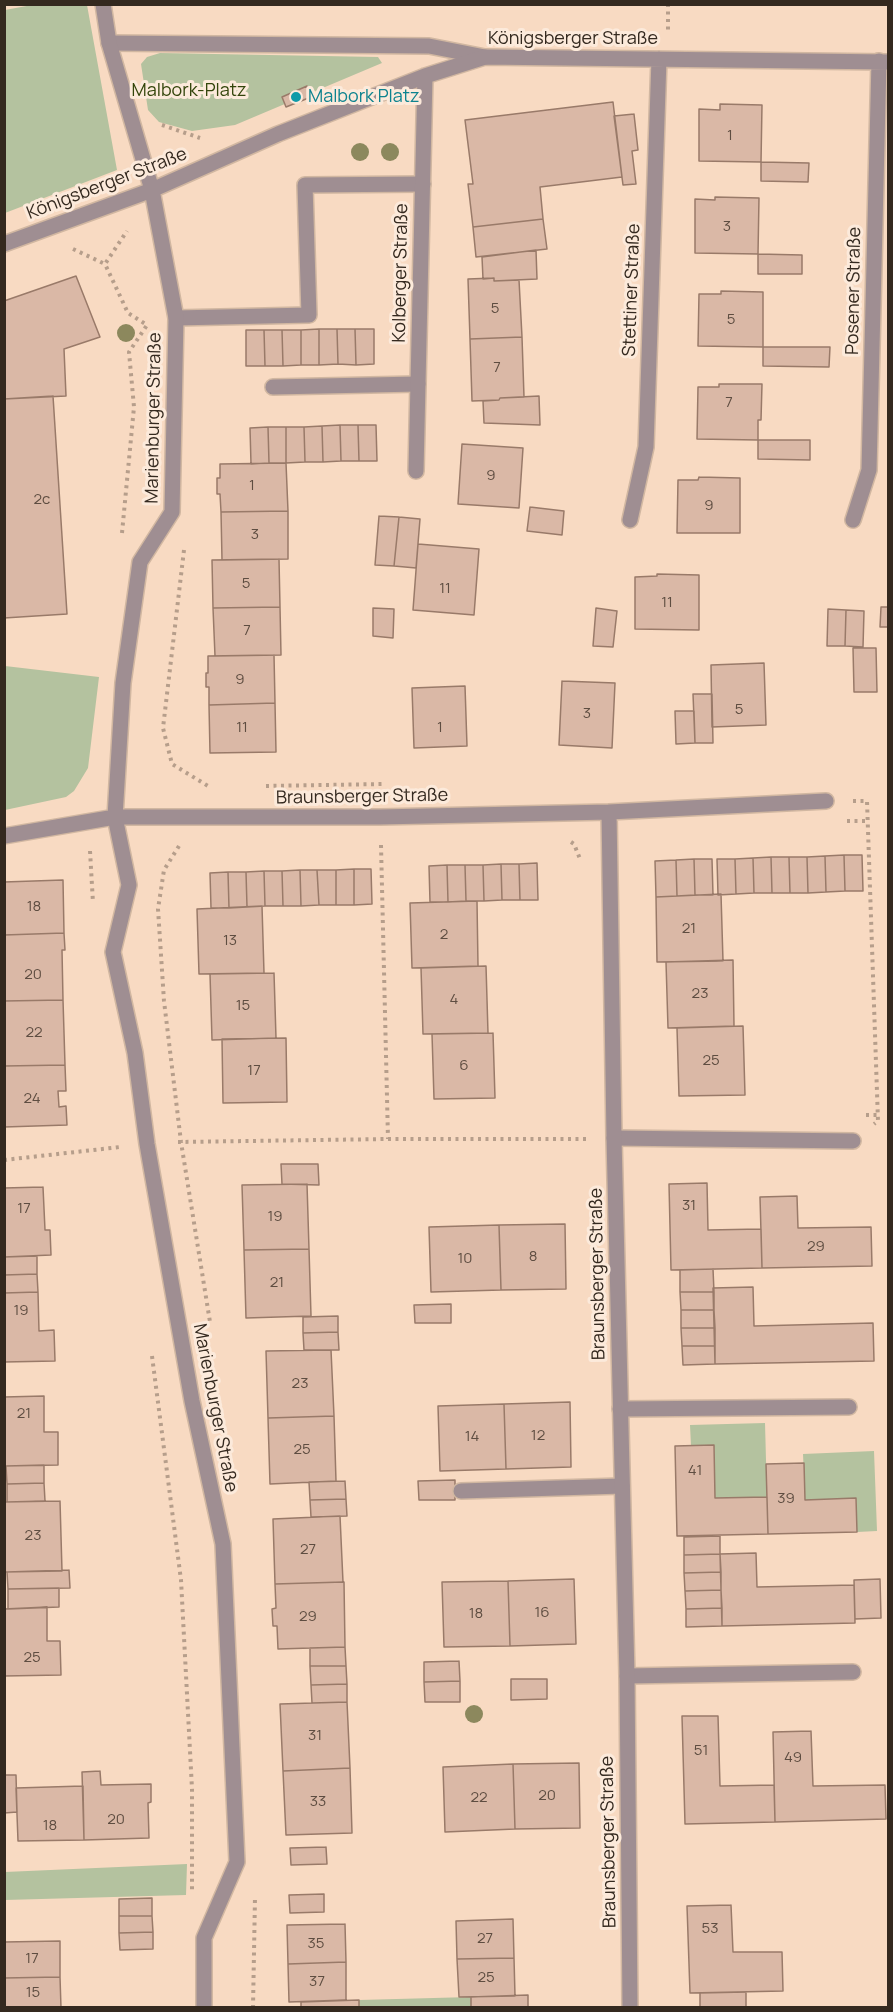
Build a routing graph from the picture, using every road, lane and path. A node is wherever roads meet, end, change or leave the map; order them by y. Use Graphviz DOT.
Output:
graph roads {
  1 [pos="103,4"];
  2 [pos="109,43"];
  3 [pos="485,57"];
  4 [pos="659,59"];
  5 [pos="884,62"];
  6 [pos="425,76"];
  7 [pos="158,124"];
  8 [pos="201,138"];
  9 [pos="423,184"];
  10 [pos="152,190"];
  11 [pos="4,244"];
  12 [pos="64,245"];
  13 [pos="105,264"];
  14 [pos="176,318"];
  15 [pos="418,384"];
  16 [pos="273,387"];
  17 [pos="416,471"];
  18 [pos="630,520"];
  19 [pos="853,520"];
  20 [pos="184,539"];
  21 [pos="384,784"];
  22 [pos="217,786"];
  23 [pos="265,786"];
  24 [pos="826,801"];
  25 [pos="609,812"];
  26 [pos="115,817"];
  27 [pos="380,817"];
  28 [pos="843,821"];
  29 [pos="867,821"];
  30 [pos="4,836"];
  31 [pos="185,838"];
  32 [pos="566,840"];
  33 [pos="580,861"];
  34 [pos="877,1115"];
  35 [pos="854,1116"];
  36 [pos="388,1138"];
  37 [pos="614,1138"];
  38 [pos="853,1141"];
  39 [pos="181,1142"];
  40 [pos="147,1144"];
  41 [pos="4,1160"];
  42 [pos="849,1407"];
  43 [pos="620,1409"];
  44 [pos="622,1486"];
  45 [pos="461,1491"];
  46 [pos="853,1672"];
  47 [pos="627,1676"];
  48 [pos="204,2007"];
  49 [pos="630,2007"];
  1 -- 2 [label="street, Marienburger Straße"];
  2 -- 3 [label="street"];
  2 -- 10 [label="street, Marienburger Straße"];
  3 -- 4 [label="street, Königsberger Straße"];
  3 -- 6 [label="street, Königsberger Straße"];
  4 -- 5 [label="street, Königsberger Straße"];
  4 -- 18 [label="street, Stettiner Straße"];
  5 -- 19 [label="street, Posener Straße"];
  6 -- 9 [label="street, Kolberger Straße"];
  6 -- 10 [label="street, Königsberger Straße"];
  7 -- 8 [label="path"];
  9 -- 14 [label="street"];
  9 -- 15 [label="street, Kolberger Straße"];
  10 -- 11 [label="street, Königsberger Straße"];
  10 -- 14 [label="street, Marienburger Straße"];
  12 -- 13 [label="path"];
  14 -- 26 [label="street, Marienburger Straße"];
  15 -- 16 [label="street"];
  15 -- 17 [label="street, Kolberger Straße"];
  20 -- 22 [label="path"];
  21 -- 23 [label="path"];
  24 -- 25 [label="street, Braunsberger Straße"];
  24 -- 29 [label="path"];
  25 -- 27 [label="street, Braunsberger Straße"];
  25 -- 37 [label="street, Braunsberger Straße"];
  26 -- 27 [label="street, Braunsberger Straße"];
  26 -- 30 [label="street"];
  26 -- 40 [label="street, Marienburger Straße"];
  27 -- 36 [label="path"];
  28 -- 29 [label="path"];
  29 -- 34 [label="path"];
  31 -- 39 [label="path"];
  32 -- 33 [label="path"];
  34 -- 35 [label="path"];
  34 -- 38 [label="path"];
  36 -- 37 [label="path"];
  36 -- 39 [label="path"];
  37 -- 38 [label="street"];
  37 -- 43 [label="street, Braunsberger Straße"];
  39 -- 40 [label="path"];
  40 -- 41 [label="path"];
  40 -- 48 [label="street, Marienburger Straße"];
  42 -- 43 [label="street"];
  43 -- 44 [label="street, Braunsberger Straße"];
  44 -- 45 [label="street"];
  44 -- 47 [label="street, Braunsberger Straße"];
  46 -- 47 [label="street"];
  47 -- 49 [label="street, Braunsberger Straße"];
}
